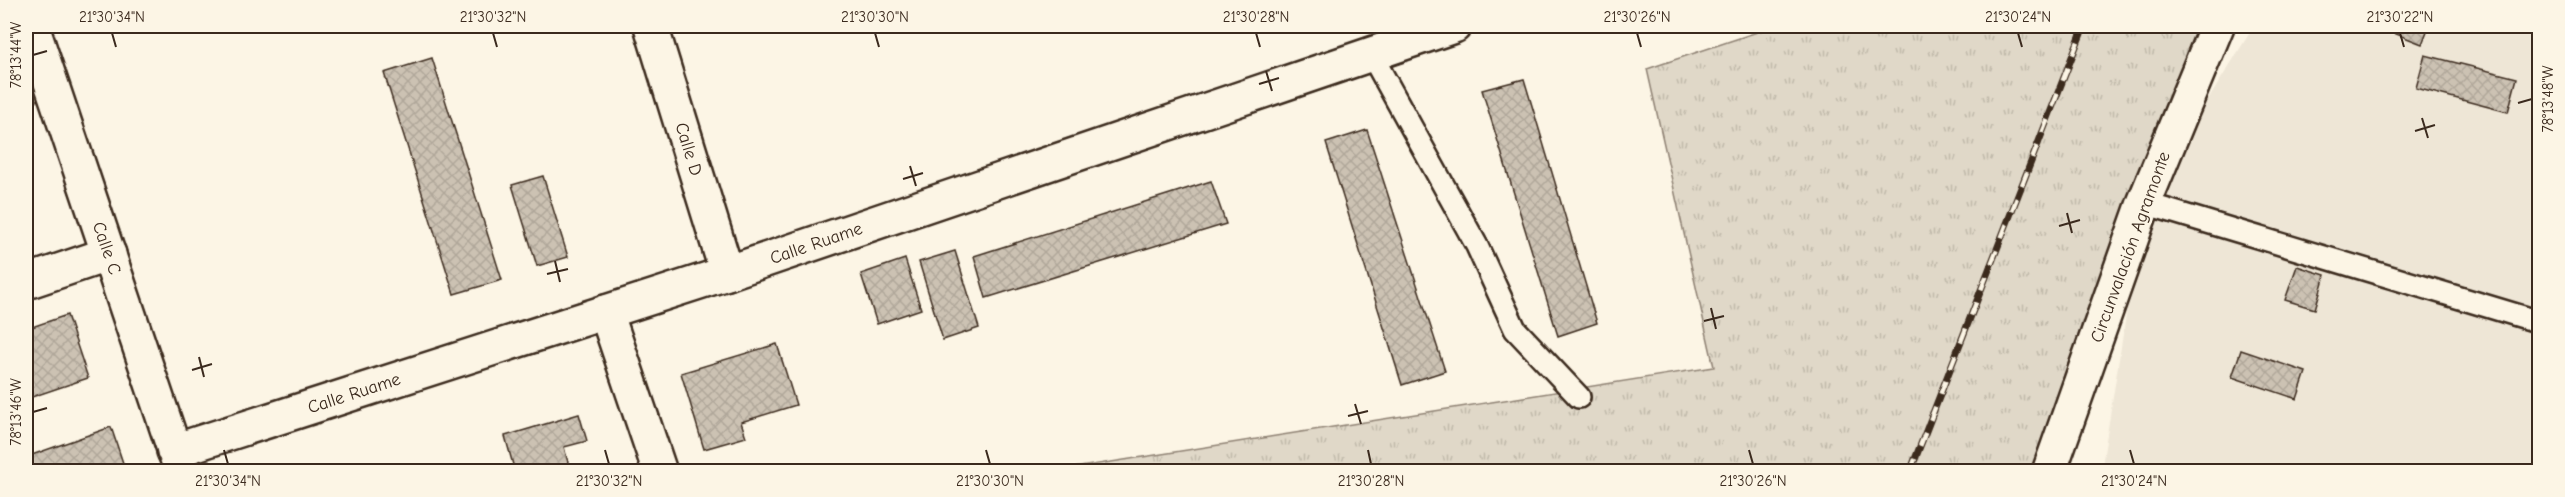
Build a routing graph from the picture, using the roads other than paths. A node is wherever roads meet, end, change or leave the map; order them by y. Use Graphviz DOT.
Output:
graph roads {
  1 [pos="32,26"];
  2 [pos="651,26"];
  3 [pos="1454,26"];
  4 [pos="2217,26"];
  5 [pos="1371,54"];
  6 [pos="2144,203"];
  7 [pos="109,254"];
  8 [pos="727,273"];
  9 [pos="26,282"];
  10 [pos="606,312"];
  11 [pos="2540,322"];
  12 [pos="1579,397"];
  13 [pos="178,461"];
  14 [pos="660,471"];
  15 [pos="2049,471"];
  1 -- 7 [label="street, Calle C"];
  2 -- 8 [label="street, Calle D"];
  3 -- 5 [label="street, Calle Ruame"];
  4 -- 6 [label="street, Circunvalación Agramonte"];
  5 -- 8 [label="street, Calle Ruame"];
  5 -- 12 [label="lane"];
  6 -- 11 [label="lane"];
  6 -- 15 [label="street, Circunvalación Agramonte"];
  7 -- 9 [label="street"];
  7 -- 13 [label="street, Calle C"];
  8 -- 10 [label="street, Calle Ruame"];
  10 -- 13 [label="street, Calle Ruame"];
  10 -- 14 [label="street"];
}
